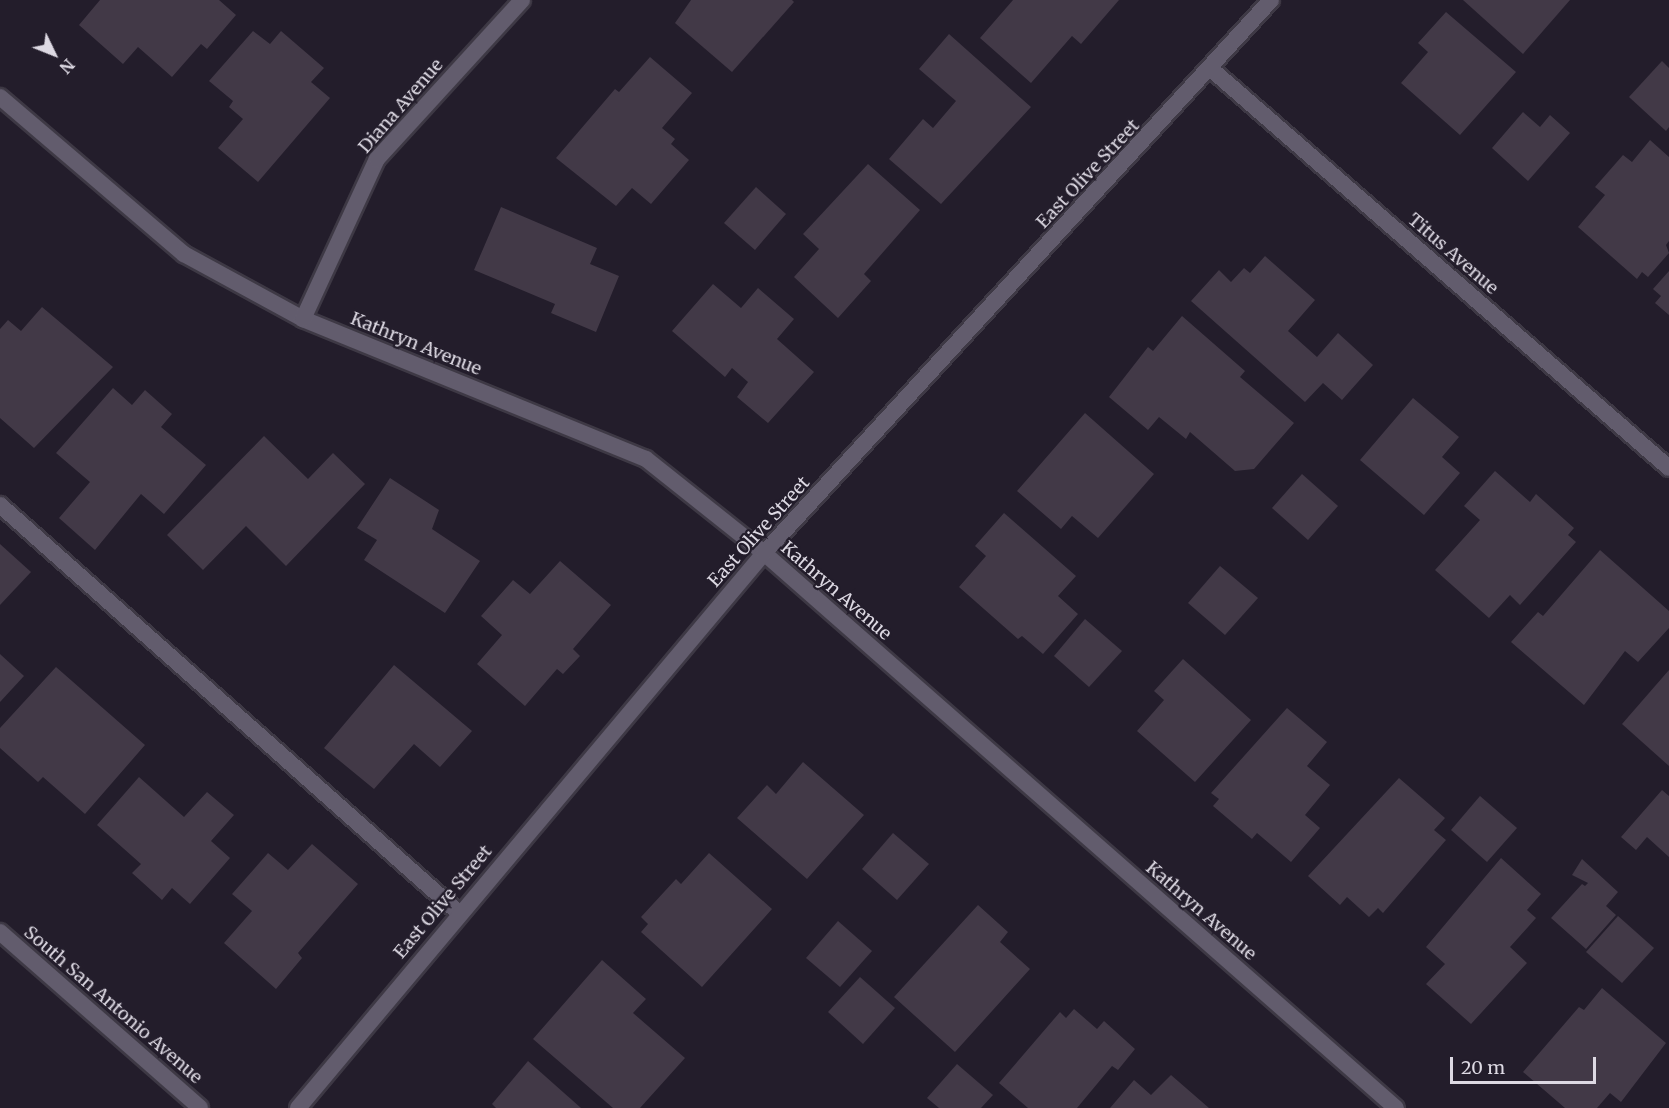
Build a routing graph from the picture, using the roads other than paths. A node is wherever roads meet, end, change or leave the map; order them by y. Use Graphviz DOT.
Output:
graph roads {
  1 [pos="522,0"];
  2 [pos="1271,0"];
  3 [pos="1211,69"];
  4 [pos="0,97"];
  5 [pos="303,319"];
  6 [pos="1669,468"];
  7 [pos="0,505"];
  8 [pos="764,554"];
  9 [pos="459,913"];
  10 [pos="0,932"];
  11 [pos="200,1108"];
  12 [pos="298,1108"];
  13 [pos="1396,1108"];
  1 -- 5 [label="street, Diana Avenue"];
  2 -- 3 [label="street, East Olive Street"];
  3 -- 6 [label="street, Titus Avenue"];
  3 -- 8 [label="street, East Olive Street"];
  4 -- 5 [label="street, Kathryn Avenue"];
  5 -- 8 [label="street, Kathryn Avenue"];
  7 -- 9 [label="street"];
  8 -- 9 [label="street, East Olive Street"];
  8 -- 13 [label="street, Kathryn Avenue"];
  9 -- 12 [label="street, East Olive Street"];
  10 -- 11 [label="street, South San Antonio Avenue"];
}
